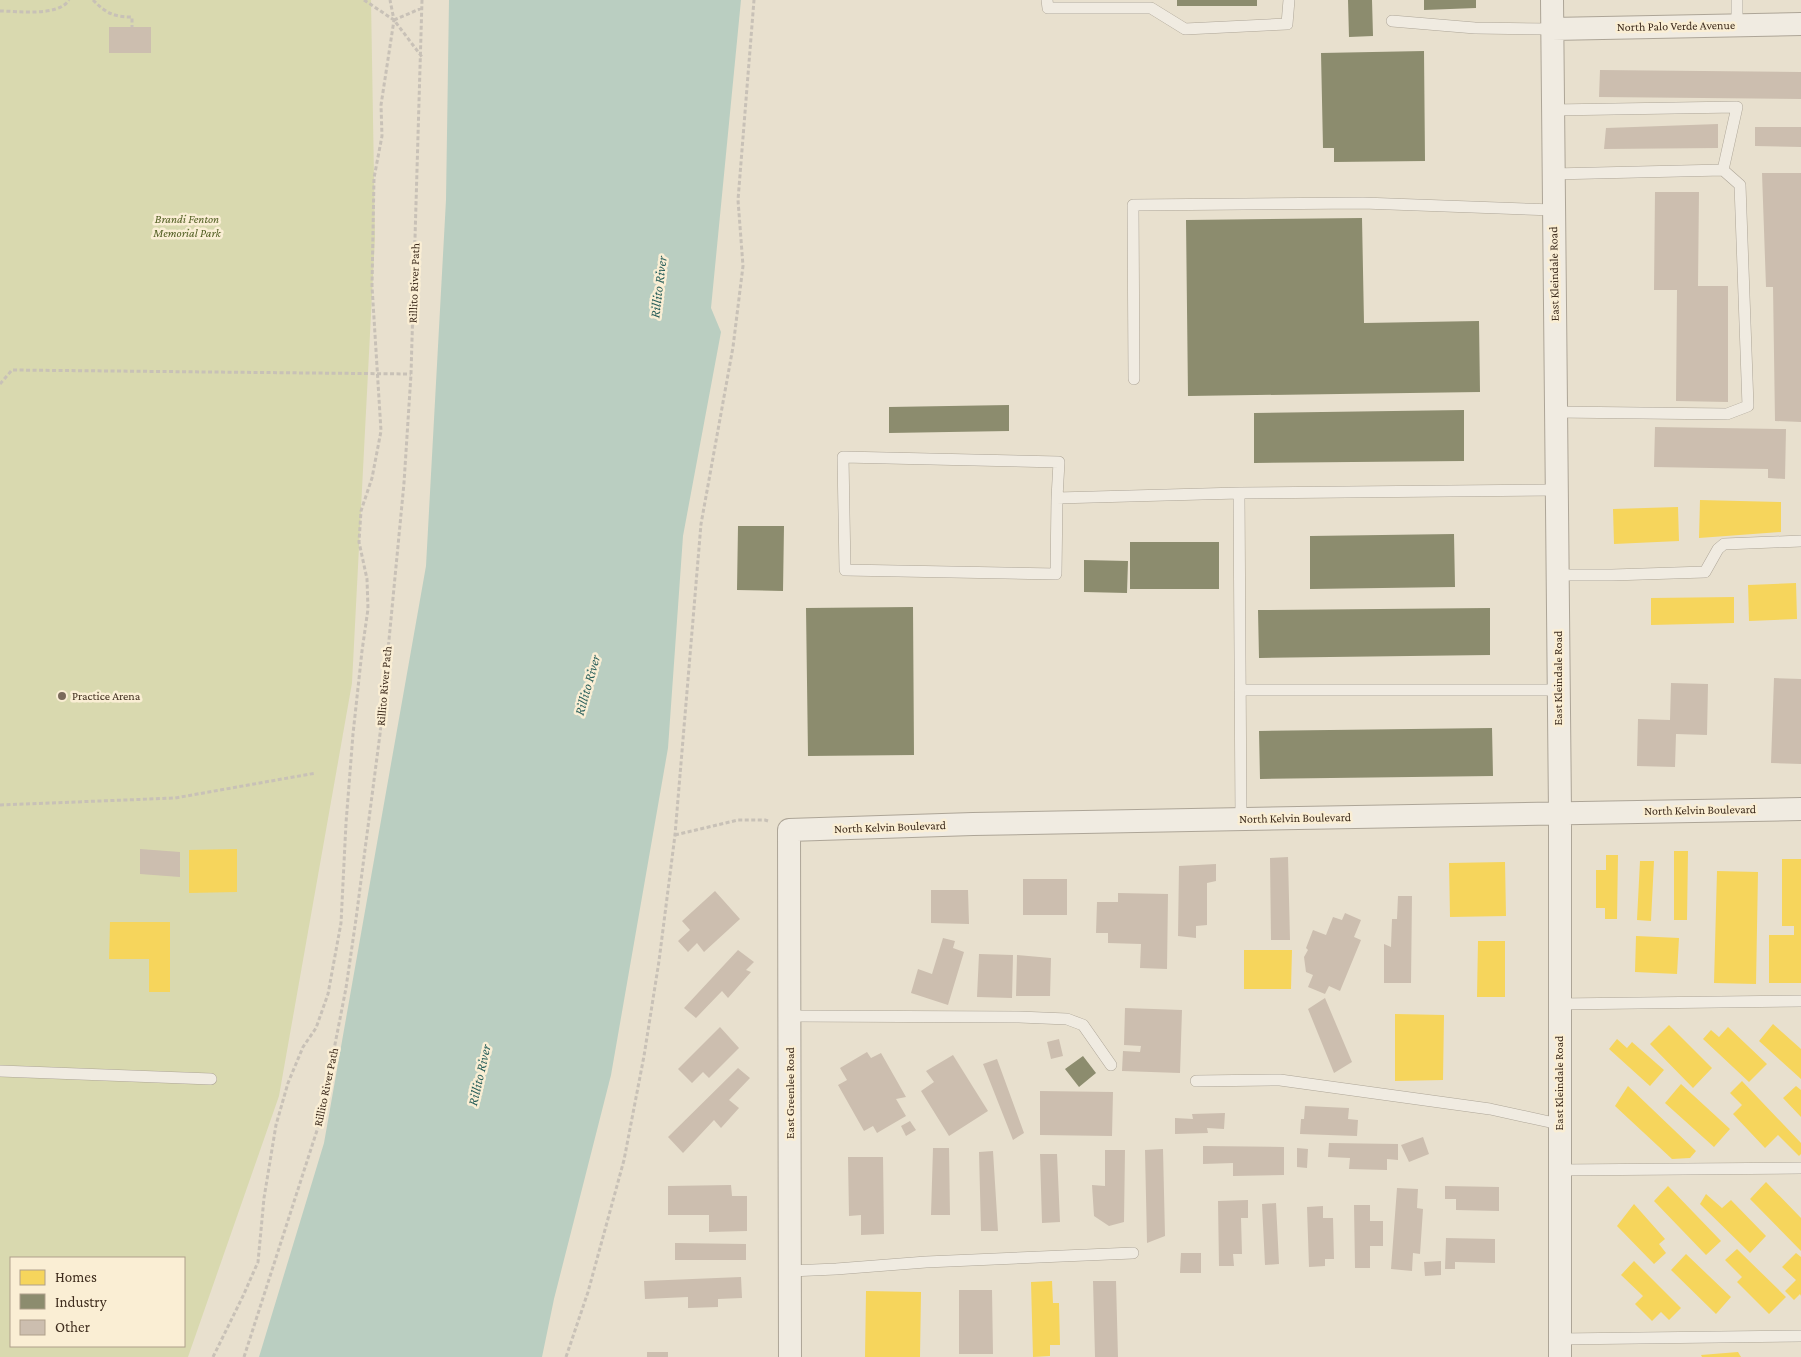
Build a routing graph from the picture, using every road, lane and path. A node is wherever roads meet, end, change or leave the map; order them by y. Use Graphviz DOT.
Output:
graph roads {
  1 [pos="69,0"];
  2 [pos="93,0"];
  3 [pos="364,0"];
  4 [pos="390,0"];
  5 [pos="422,0"];
  6 [pos="754,0"];
  7 [pos="1047,0"];
  8 [pos="1289,0"];
  9 [pos="1552,0"];
  10 [pos="1738,0"];
  11 [pos="1151,4"];
  12 [pos="422,8"];
  13 [pos="0,11"];
  14 [pos="394,20"];
  15 [pos="1392,21"];
  16 [pos="1801,24"];
  17 [pos="1737,25"];
  18 [pos="132,27"];
  19 [pos="1552,29"];
  20 [pos="422,56"];
  21 [pos="1553,110"];
  22 [pos="1723,170"];
  23 [pos="1553,174"];
  24 [pos="1554,210"];
  25 [pos="377,373"];
  26 [pos="411,374"];
  27 [pos="1134,379"];
  28 [pos="0,384"];
  29 [pos="1556,412"];
  30 [pos="1557,490"];
  31 [pos="1238,493"];
  32 [pos="1057,498"];
  33 [pos="1801,541"];
  34 [pos="1558,575"];
  35 [pos="1240,690"];
  36 [pos="1558,690"];
  37 [pos="316,773"];
  38 [pos="0,805"];
  39 [pos="1801,809"];
  40 [pos="1560,813"];
  41 [pos="1241,819"];
  42 [pos="790,830"];
  43 [pos="675,835"];
  44 [pos="1801,1001"];
  45 [pos="1559,1004"];
  46 [pos="790,1016"];
  47 [pos="1111,1065"];
  48 [pos="0,1071"];
  49 [pos="211,1079"];
  50 [pos="1196,1081"];
  51 [pos="1559,1124"];
  52 [pos="1801,1168"];
  53 [pos="1559,1170"];
  54 [pos="1133,1252"];
  55 [pos="790,1271"];
  56 [pos="1801,1336"];
  57 [pos="1560,1348"];
  58 [pos="212,1357"];
  59 [pos="244,1357"];
  60 [pos="566,1357"];
  61 [pos="790,1357"];
  1 -- 13 [label="path"];
  2 -- 18 [label="path"];
  3 -- 14 [label="path"];
  4 -- 14 [label="path"];
  5 -- 12 [label="path, Rillito River Path"];
  6 -- 43 [label="path"];
  7 -- 11 [label="lane"];
  8 -- 11 [label="lane"];
  9 -- 19 [label="street, East Kleindale Road"];
  10 -- 17 [label="lane"];
  12 -- 14 [label="path"];
  12 -- 20 [label="path, Rillito River Path"];
  14 -- 20 [label="path"];
  14 -- 25 [label="path"];
  15 -- 19 [label="lane"];
  16 -- 17 [label="street, North Palo Verde Avenue"];
  17 -- 19 [label="street, North Palo Verde Avenue"];
  19 -- 21 [label="street, East Kleindale Road"];
  20 -- 26 [label="path, Rillito River Path"];
  21 -- 22 [label="lane"];
  21 -- 23 [label="street, East Kleindale Road"];
  22 -- 23 [label="lane"];
  22 -- 29 [label="lane"];
  23 -- 24 [label="street, East Kleindale Road"];
  24 -- 27 [label="lane"];
  24 -- 29 [label="street, East Kleindale Road"];
  25 -- 26 [label="path"];
  25 -- 28 [label="path"];
  25 -- 58 [label="path"];
  26 -- 59 [label="path, Rillito River Path"];
  29 -- 30 [label="street, East Kleindale Road"];
  30 -- 31 [label="lane"];
  30 -- 34 [label="street, East Kleindale Road"];
  31 -- 32 [label="lane"];
  31 -- 35 [label="lane"];
  32 -- 32 [label="lane"];
  33 -- 34 [label="lane"];
  34 -- 36 [label="street, East Kleindale Road"];
  35 -- 36 [label="lane"];
  35 -- 41 [label="lane"];
  36 -- 40 [label="street, East Kleindale Road"];
  37 -- 38 [label="path"];
  39 -- 40 [label="street, North Kelvin Boulevard"];
  40 -- 41 [label="street, North Kelvin Boulevard"];
  40 -- 45 [label="street, East Kleindale Road"];
  41 -- 42 [label="street, North Kelvin Boulevard"];
  42 -- 43 [label="path"];
  42 -- 46 [label="street, East Greenlee Road"];
  43 -- 60 [label="path"];
  44 -- 45 [label="lane"];
  45 -- 51 [label="street, East Kleindale Road"];
  46 -- 47 [label="lane"];
  46 -- 55 [label="street, East Greenlee Road"];
  48 -- 49 [label="lane"];
  50 -- 51 [label="lane"];
  51 -- 53 [label="street, East Kleindale Road"];
  52 -- 53 [label="lane"];
  53 -- 57 [label="street, East Kleindale Road"];
  54 -- 55 [label="lane"];
  55 -- 61 [label="street, East Greenlee Road"];
  56 -- 57 [label="lane"];
}
